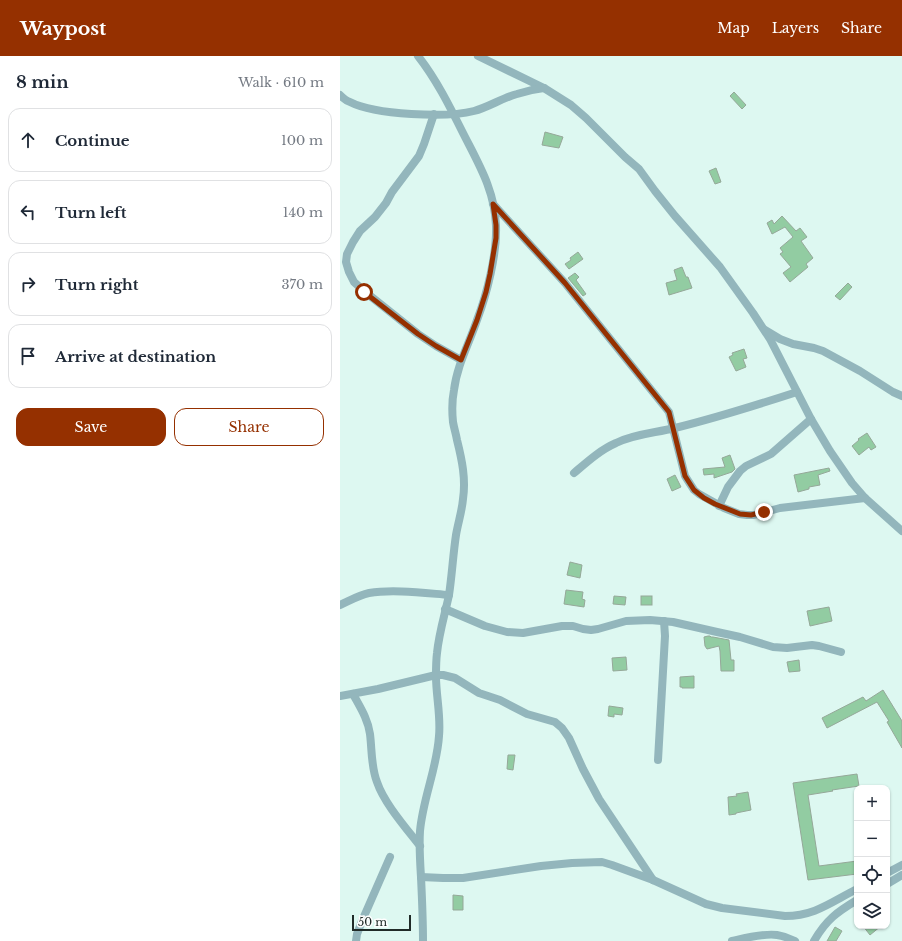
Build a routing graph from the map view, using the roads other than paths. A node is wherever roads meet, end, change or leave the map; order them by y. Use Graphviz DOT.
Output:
graph roads {
  1 [pos="418,56"];
  2 [pos="478,56"];
  3 [pos="544,88"];
  4 [pos="340,95"];
  5 [pos="434,114"];
  6 [pos="454,114"];
  7 [pos="493,204"];
  8 [pos="763,329"];
  9 [pos="461,360"];
  10 [pos="797,392"];
  11 [pos="902,396"];
  12 [pos="811,419"];
  13 [pos="674,428"];
  14 [pos="574,473"];
  15 [pos="865,498"];
  16 [pos="719,506"];
  17 [pos="902,530"];
  18 [pos="449,595"];
  19 [pos="340,604"];
  20 [pos="445,609"];
  21 [pos="664,621"];
  22 [pos="841,652"];
  23 [pos="436,675"];
  24 [pos="353,694"];
  25 [pos="340,696"];
  26 [pos="658,760"];
  27 [pos="420,846"];
  28 [pos="390,858"];
  29 [pos="902,865"];
  30 [pos="890,871"];
  31 [pos="902,875"];
  32 [pos="421,877"];
  33 [pos="653,880"];
  34 [pos="890,882"];
  35 [pos="854,891"];
  36 [pos="854,902"];
  37 [pos="356,941"];
  38 [pos="423,941"];
  39 [pos="732,941"];
  40 [pos="795,941"];
  41 [pos="814,941"];
  1 -- 6 [label="street"];
  2 -- 3 [label="street"];
  3 -- 6 [label="street"];
  3 -- 8 [label="street"];
  4 -- 5 [label="street"];
  5 -- 6 [label="street"];
  5 -- 9 [label="street"];
  6 -- 7 [label="street"];
  7 -- 9 [label="street"];
  7 -- 13 [label="street"];
  8 -- 10 [label="street"];
  8 -- 11 [label="street"];
  9 -- 18 [label="street"];
  10 -- 12 [label="street"];
  10 -- 13 [label="street"];
  12 -- 15 [label="street"];
  12 -- 16 [label="street"];
  13 -- 14 [label="street"];
  13 -- 16 [label="street"];
  15 -- 16 [label="street"];
  15 -- 17 [label="street"];
  18 -- 19 [label="street"];
  18 -- 20 [label="street"];
  20 -- 21 [label="street"];
  20 -- 23 [label="street"];
  21 -- 22 [label="street"];
  21 -- 26 [label="street"];
  23 -- 24 [label="street"];
  23 -- 27 [label="street"];
  23 -- 33 [label="street"];
  24 -- 25 [label="street"];
  24 -- 27 [label="street"];
  27 -- 32 [label="street"];
  28 -- 37 [label="street"];
  29 -- 30 [label="street"];
  31 -- 34 [label="street"];
  32 -- 33 [label="street"];
  32 -- 38 [label="street"];
  33 -- 35 [label="street"];
  36 -- 41 [label="street"];
  39 -- 40 [label="street"];
}
